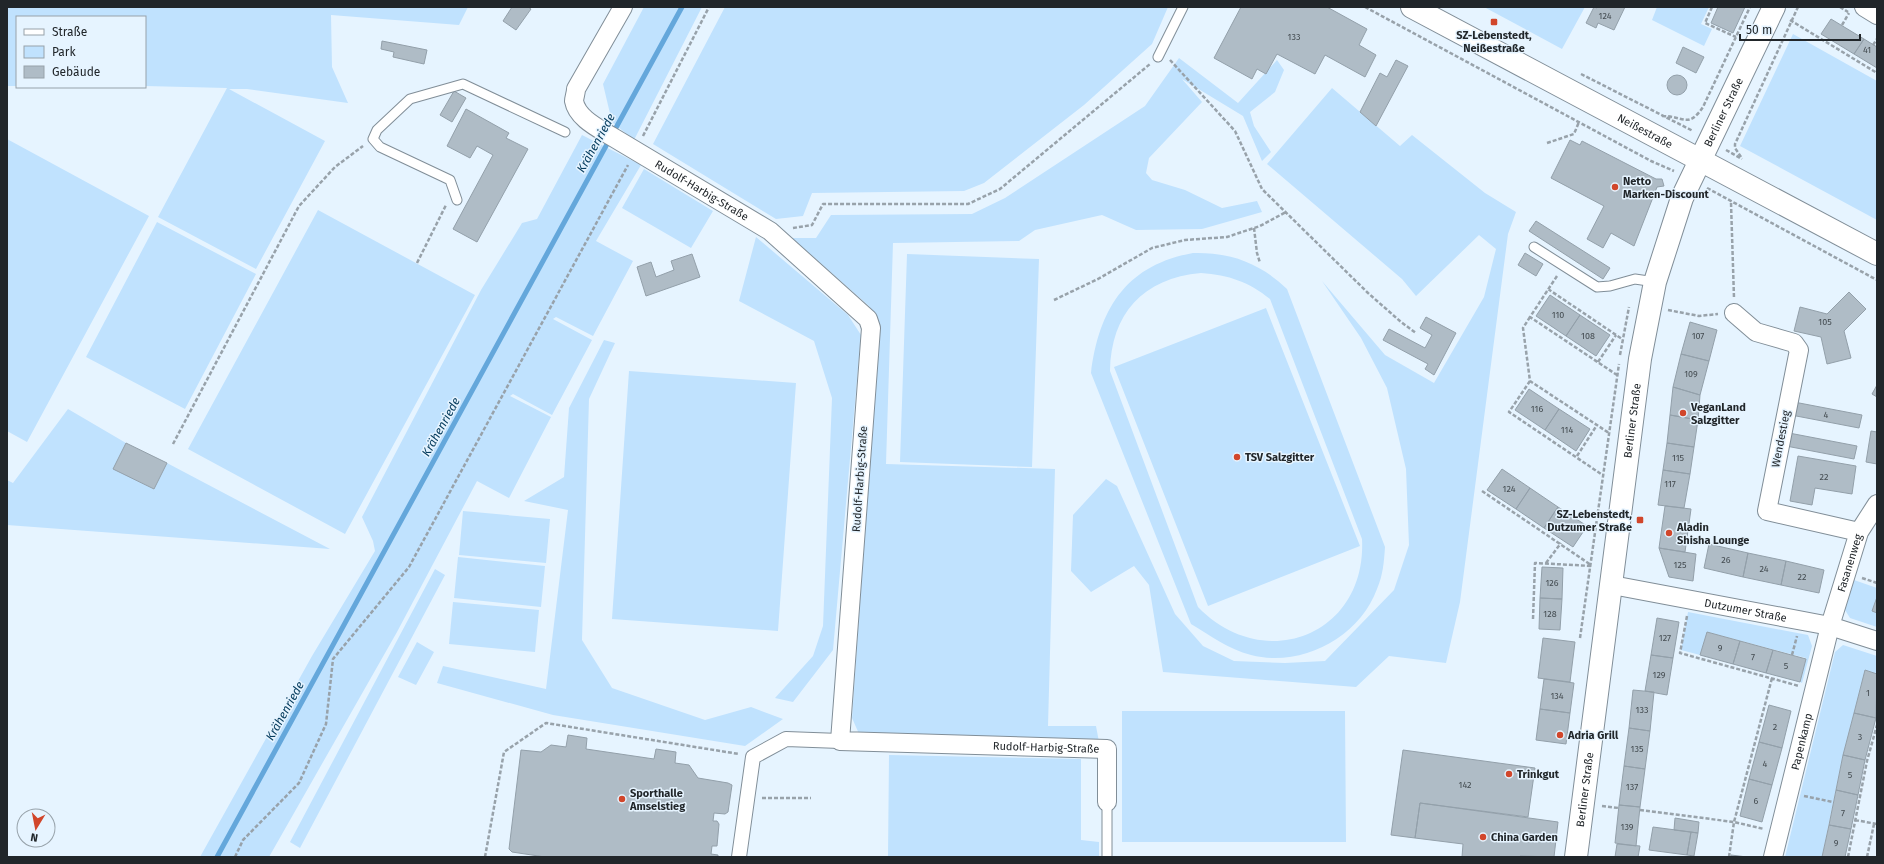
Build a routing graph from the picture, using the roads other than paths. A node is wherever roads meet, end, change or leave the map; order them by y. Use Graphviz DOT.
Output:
graph roads {
  1 [pos="623,7"];
  2 [pos="1183,7"];
  3 [pos="1412,7"];
  4 [pos="1774,7"];
  5 [pos="1856,10"];
  6 [pos="1877,15"];
  7 [pos="1160,54"];
  8 [pos="565,132"];
  9 [pos="1699,160"];
  10 [pos="457,200"];
  11 [pos="1534,247"];
  12 [pos="1877,254"];
  13 [pos="1655,282"];
  14 [pos="1734,313"];
  15 [pos="1877,504"];
  16 [pos="1859,532"];
  17 [pos="1612,585"];
  18 [pos="1830,626"];
  19 [pos="1877,642"];
  20 [pos="840,741"];
  21 [pos="1107,802"];
  22 [pos="739,857"];
  23 [pos="1107,857"];
  24 [pos="1576,857"];
  25 [pos="1773,857"];
  1 -- 20 [label="street, Rudolf-Harbig-Straße"];
  2 -- 7 [label="lane"];
  3 -- 9 [label="street, Neißestraße"];
  4 -- 9 [label="street, Berliner Straße"];
  5 -- 6 [label="street"];
  8 -- 10 [label="lane"];
  9 -- 12 [label="street, Neißestraße"];
  9 -- 13 [label="street, Berliner Straße"];
  11 -- 13 [label="lane"];
  13 -- 17 [label="street, Berliner Straße"];
  14 -- 16 [label="street, Wendestieg"];
  15 -- 16 [label="street, Fasanenweg"];
  16 -- 18 [label="street, Fasanenweg"];
  17 -- 18 [label="street, Dutzumer Straße"];
  17 -- 24 [label="street, Berliner Straße"];
  18 -- 19 [label="street, Dutzumer Straße"];
  18 -- 25 [label="street, Papenkamp"];
  20 -- 21 [label="street, Rudolf-Harbig-Straße"];
  20 -- 22 [label="street"];
  21 -- 23 [label="lane, Rudolf-Harbig-Straße"];
}
